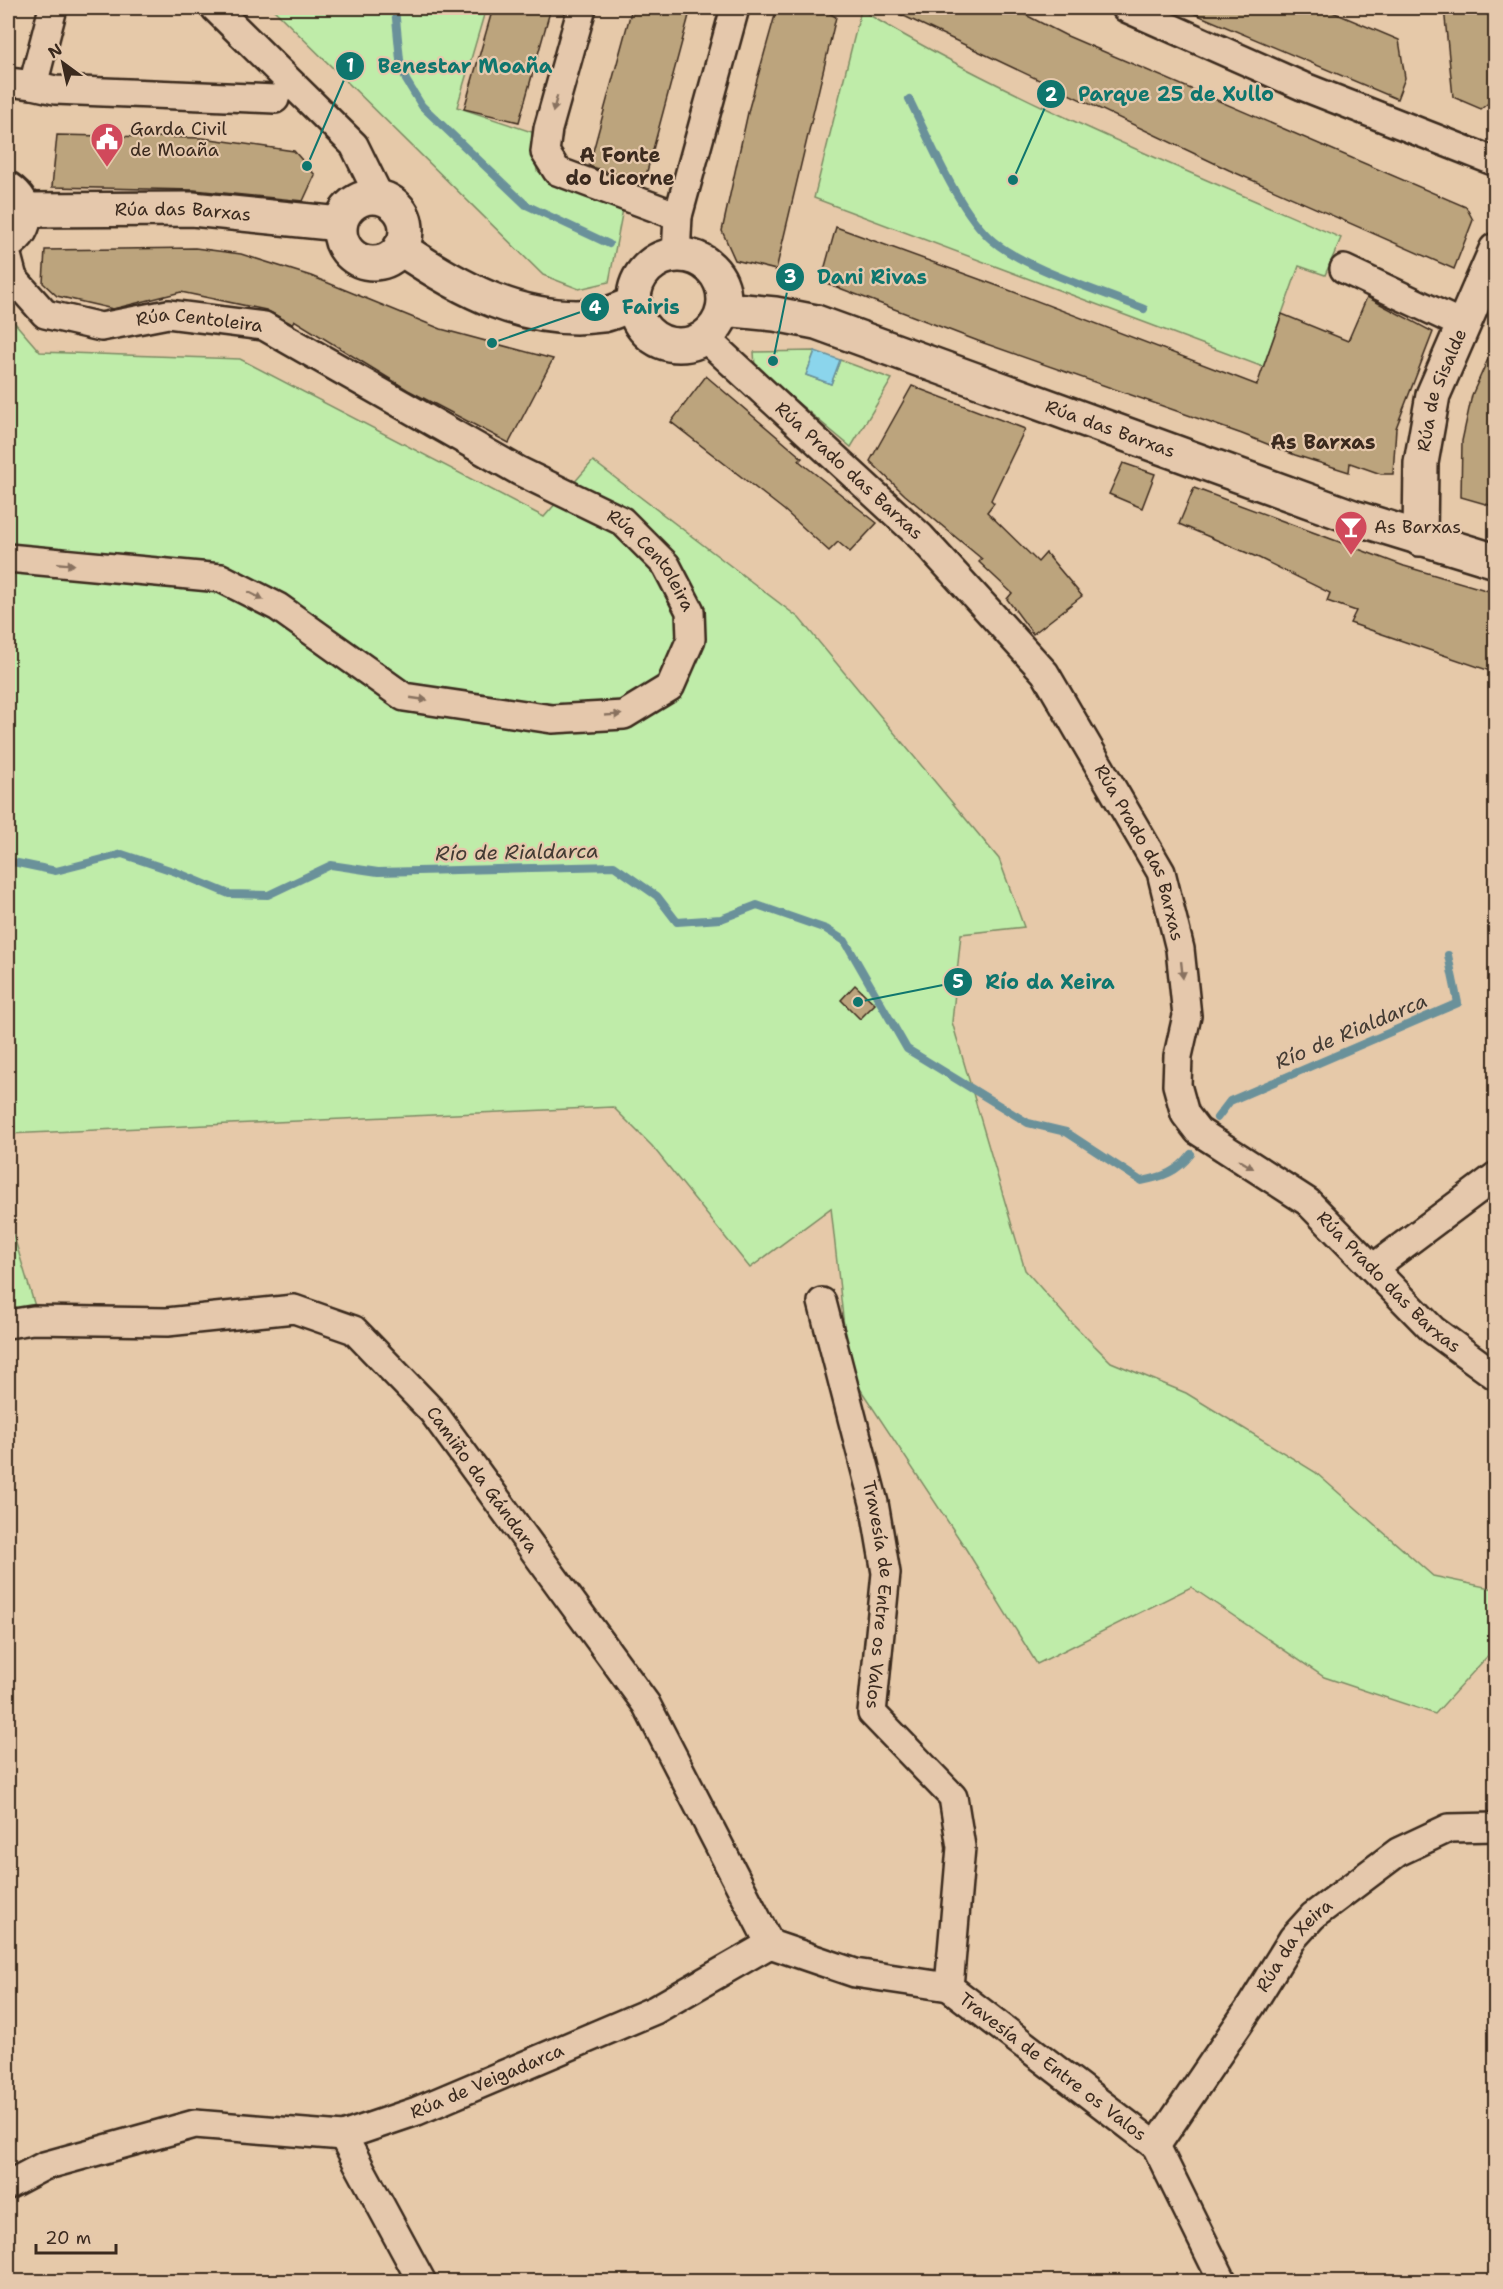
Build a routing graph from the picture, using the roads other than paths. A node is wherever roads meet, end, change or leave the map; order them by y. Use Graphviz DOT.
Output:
graph roads {
  1 [pos="53,8"];
  2 [pos="215,8"];
  3 [pos="582,8"];
  4 [pos="735,8"];
  5 [pos="1126,8"];
  6 [pos="20,84"];
  7 [pos="275,99"];
  8 [pos="1496,162"];
  9 [pos="380,198"];
  10 [pos="16,200"];
  11 [pos="678,216"];
  12 [pos="340,224"];
  13 [pos="8,242"];
  14 [pos="400,248"];
  15 [pos="1496,249"];
  16 [pos="676,255"];
  17 [pos="8,259"];
  18 [pos="1344,269"];
  19 [pos="634,304"];
  20 [pos="724,309"];
  21 [pos="1463,325"];
  22 [pos="705,338"];
  23 [pos="1420,539"];
  24 [pos="8,558"];
  25 [pos="1496,561"];
  26 [pos="1496,1176"];
  27 [pos="1372,1268"];
  28 [pos="822,1302"];
  29 [pos="8,1324"];
  30 [pos="1496,1376"];
  31 [pos="1496,1827"];
  32 [pos="770,1944"];
  33 [pos="949,1987"];
  34 [pos="343,2136"];
  35 [pos="1156,2146"];
  36 [pos="8,2185"];
  37 [pos="422,2282"];
  38 [pos="1223,2282"];
  1 -- 6 [label="street"];
  2 -- 9 [label="street"];
  3 -- 11 [label="street, one-way"];
  4 -- 11 [label="street"];
  5 -- 8 [label="street"];
  6 -- 7 [label="street"];
  9 -- 12 [label="street"];
  9 -- 14 [label="street"];
  10 -- 12 [label="street, Rúa das Barxas"];
  10 -- 13 [label="street, Rúa das Barxas"];
  11 -- 16 [label="street"];
  12 -- 14 [label="street"];
  14 -- 19 [label="street"];
  15 -- 21 [label="street, Rúa de Sisalde"];
  16 -- 19 [label="street"];
  16 -- 20 [label="street"];
  24 -- 17 [label="street, Rúa Centoleira, one-way"];
  18 -- 21 [label="street"];
  19 -- 22 [label="street"];
  20 -- 22 [label="street"];
  20 -- 23 [label="street, Rúa das Barxas"];
  21 -- 23 [label="street, Rúa de Sisalde"];
  22 -- 27 [label="street, Rúa Prado das Barxas, one-way"];
  23 -- 25 [label="street, Rúa das Barxas"];
  26 -- 27 [label="street"];
  27 -- 30 [label="street, Rúa Prado das Barxas"];
  28 -- 33 [label="street, Travesía de Entre os Valos"];
  29 -- 32 [label="street, Camiño da Gándara"];
  31 -- 35 [label="street, Rúa da Xeira"];
  32 -- 33 [label="street"];
  32 -- 34 [label="street, Rúa de Veigadarca"];
  33 -- 35 [label="street, Travesía de Entre os Valos"];
  34 -- 36 [label="street, Rúa de Veigadarca"];
  34 -- 37 [label="street"];
  35 -- 38 [label="street, Travesía de Entre os Valos"];
}
